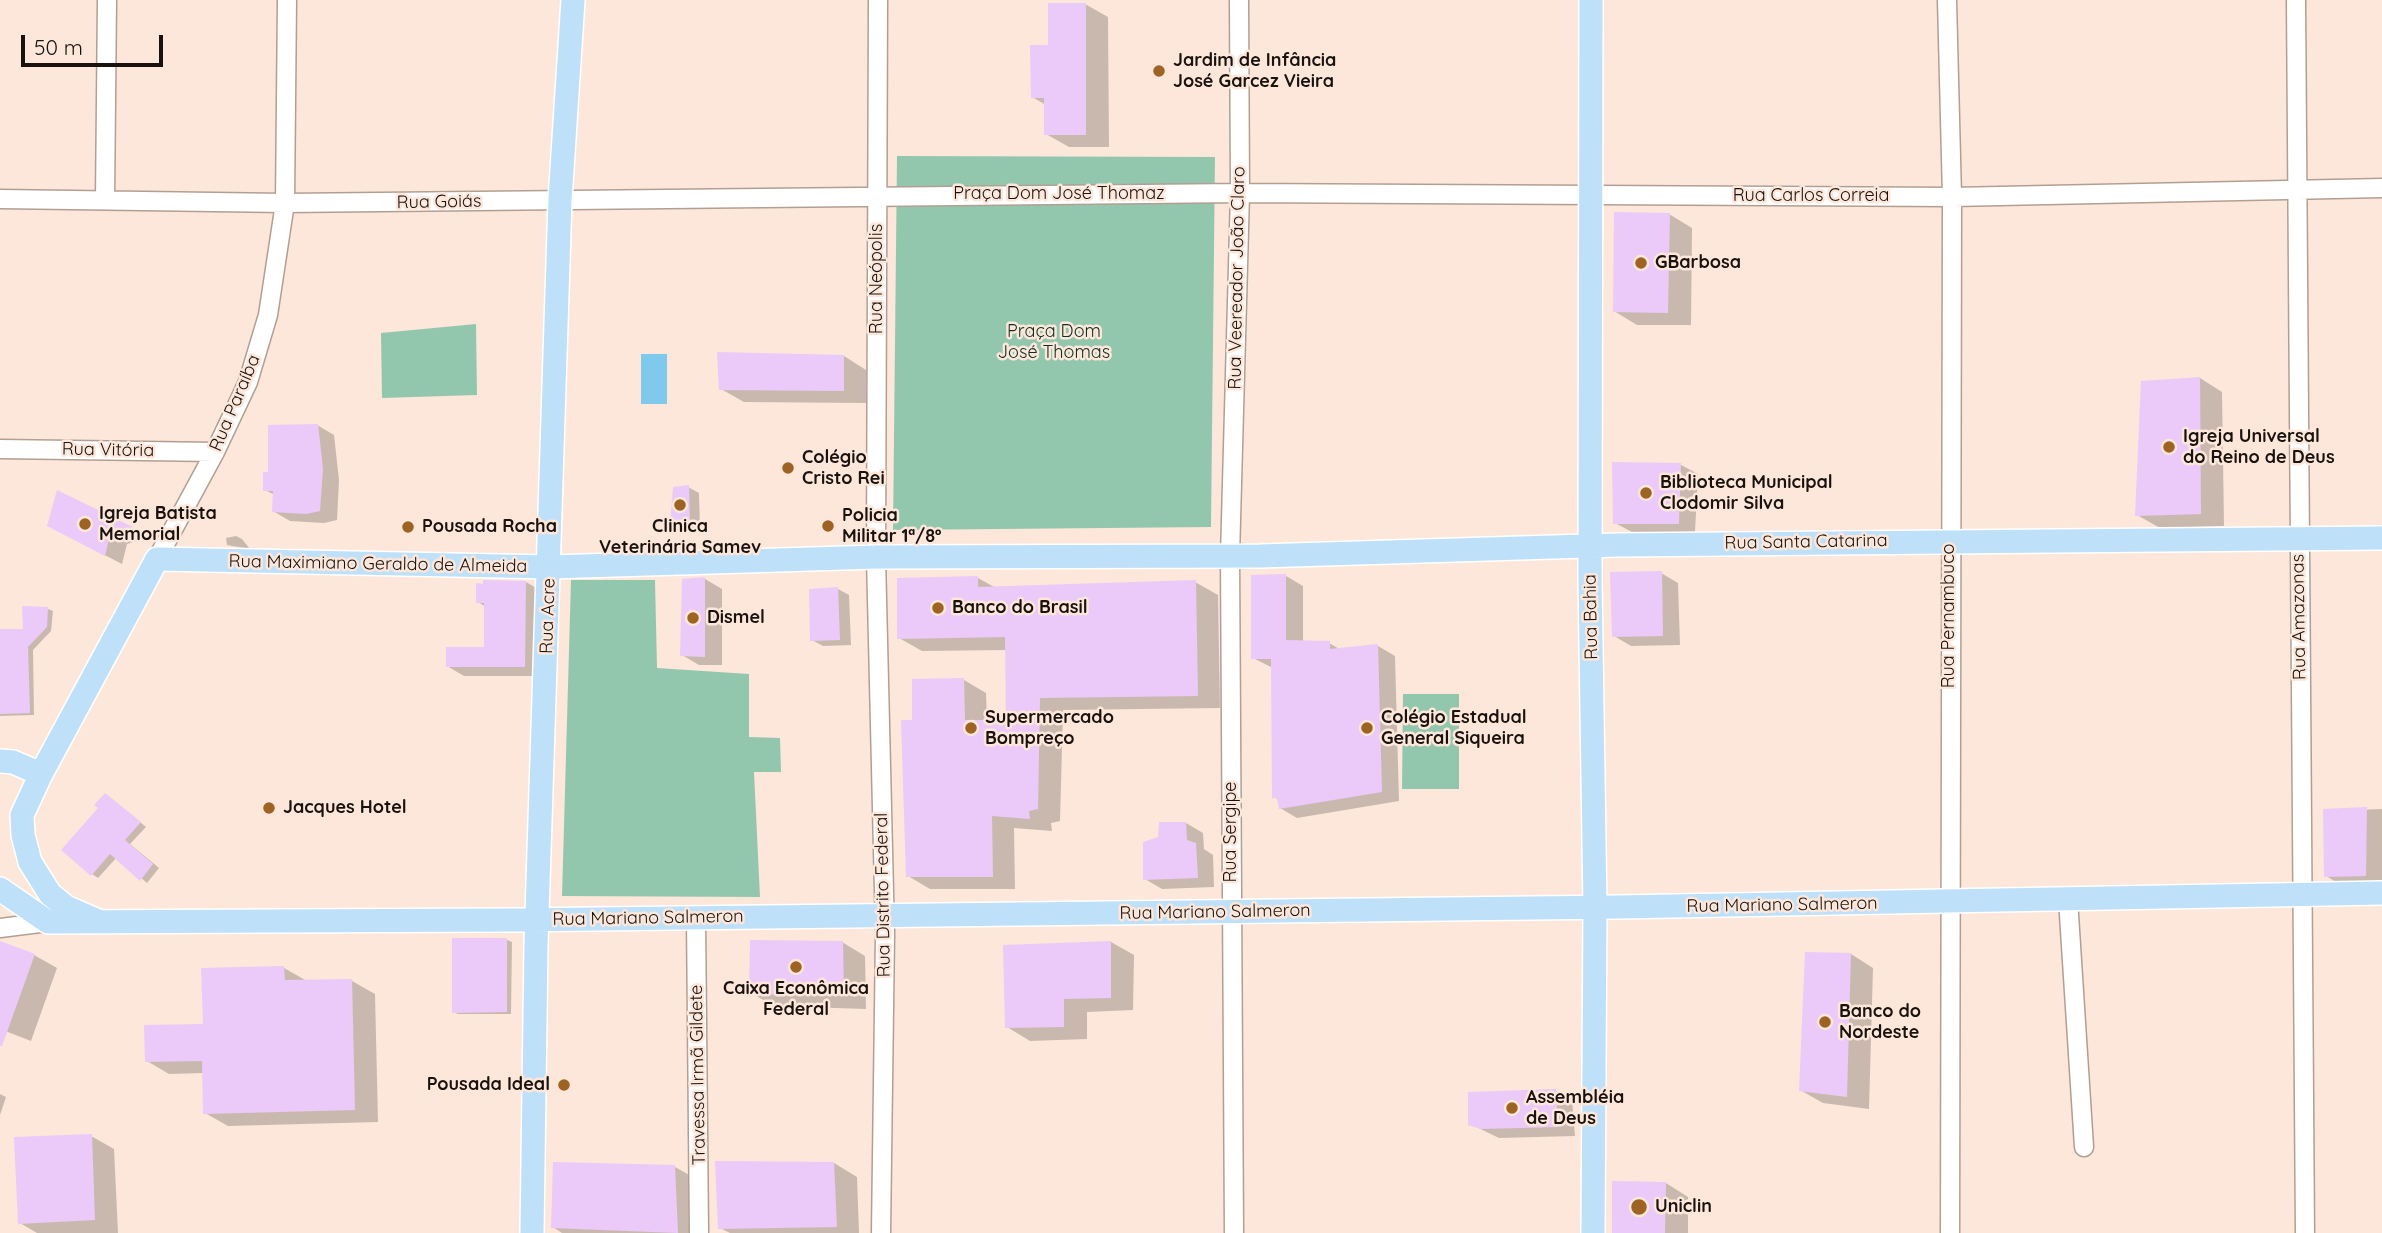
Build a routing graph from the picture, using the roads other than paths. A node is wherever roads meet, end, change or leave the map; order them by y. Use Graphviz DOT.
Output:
graph roads {
  1 [pos="107,0"];
  2 [pos="287,0"];
  3 [pos="573,0"];
  4 [pos="878,0"];
  5 [pos="1239,0"];
  6 [pos="1591,0"];
  7 [pos="1947,0"];
  8 [pos="2296,0"];
  9 [pos="2382,188"];
  10 [pos="2297,189"];
  11 [pos="1240,193"];
  12 [pos="1593,194"];
  13 [pos="877,195"];
  14 [pos="1951,197"];
  15 [pos="0,199"];
  16 [pos="560,200"];
  17 [pos="105,201"];
  18 [pos="285,203"];
  19 [pos="0,449"];
  20 [pos="215,452"];
  21 [pos="2298,538"];
  22 [pos="2382,538"];
  23 [pos="1949,540"];
  24 [pos="1590,545"];
  25 [pos="1230,556"];
  26 [pos="876,557"];
  27 [pos="157,559"];
  28 [pos="550,567"];
  29 [pos="0,761"];
  30 [pos="41,774"];
  31 [pos="0,889"];
  32 [pos="2382,893"];
  33 [pos="2302,894"];
  34 [pos="2068,899"];
  35 [pos="1949,901"];
  36 [pos="1595,907"];
  37 [pos="1232,912"];
  38 [pos="884,915"];
  39 [pos="696,917"];
  40 [pos="537,919"];
  41 [pos="96,920"];
  42 [pos="48,922"];
  43 [pos="0,928"];
  44 [pos="2084,1147"];
  45 [pos="532,1233"];
  46 [pos="699,1233"];
  47 [pos="881,1233"];
  48 [pos="1234,1233"];
  49 [pos="1593,1233"];
  50 [pos="1950,1233"];
  51 [pos="2305,1233"];
  1 -- 17 [label="street"];
  2 -- 18 [label="street, Rua Paraíba"];
  3 -- 16 [label="main road, Rua Acre"];
  4 -- 13 [label="street, Rua Neópolis"];
  5 -- 11 [label="street, Rua Veereador João Claro"];
  6 -- 12 [label="main road, Rua Bahia"];
  7 -- 14 [label="street, Rua Pernambuco"];
  8 -- 10 [label="street, Rua Amazonas"];
  9 -- 10 [label="street, Rua Carlos Correia"];
  10 -- 14 [label="street, Rua Carlos Correia"];
  10 -- 21 [label="street, Rua Amazonas"];
  11 -- 12 [label="street, Rua Carlos Correia"];
  11 -- 13 [label="street, Praça Dom José Thomaz"];
  11 -- 25 [label="street, Rua Veereador João Claro"];
  12 -- 14 [label="street, Rua Carlos Correia"];
  12 -- 24 [label="main road, Rua Bahia"];
  13 -- 16 [label="street, Rua Goiás"];
  13 -- 26 [label="street, Rua Neópolis"];
  14 -- 23 [label="street, Rua Pernambuco"];
  15 -- 17 [label="street, Rua Goiás"];
  16 -- 18 [label="street, Rua Goiás"];
  16 -- 28 [label="main road, Rua Acre"];
  17 -- 18 [label="street, Rua Goiás"];
  18 -- 20 [label="street, Rua Paraíba"];
  19 -- 20 [label="street, Rua Vitória"];
  20 -- 27 [label="street, Rua Paraíba"];
  21 -- 22 [label="main road, Rua Santa Catarina"];
  21 -- 23 [label="main road, Rua Santa Catarina"];
  21 -- 33 [label="street, Rua Amazonas"];
  23 -- 24 [label="main road, Rua Santa Catarina"];
  23 -- 35 [label="street, Rua Pernambuco"];
  24 -- 25 [label="main road, Rua Santa Catarina"];
  24 -- 36 [label="main road, Rua Bahia"];
  25 -- 26 [label="main road, Rua Maximiano Geraldo de Almeida"];
  25 -- 37 [label="street, Rua Sergipe"];
  26 -- 28 [label="main road, Rua Maximiano Geraldo de Almeida"];
  26 -- 38 [label="street, Rua Distrito Federal"];
  27 -- 28 [label="main road, Rua Maximiano Geraldo de Almeida"];
  27 -- 30 [label="main road, Rua Paraíba"];
  28 -- 40 [label="main road, Rua Acre"];
  29 -- 30 [label="main road"];
  30 -- 41 [label="main road, Rua Paraíba"];
  31 -- 42 [label="main road"];
  32 -- 33 [label="main road, Rua Mariano Salmeron"];
  33 -- 34 [label="main road, Rua Mariano Salmeron"];
  33 -- 51 [label="street, Rua Amazonas"];
  34 -- 35 [label="main road, Rua Mariano Salmeron"];
  34 -- 44 [label="street"];
  35 -- 36 [label="main road, Rua Mariano Salmeron"];
  35 -- 50 [label="street, Rua Pernambuco"];
  36 -- 37 [label="main road, Rua Mariano Salmeron"];
  36 -- 49 [label="main road, Rua Bahia"];
  37 -- 38 [label="main road, Rua Mariano Salmeron"];
  37 -- 48 [label="street, Rua Sergipe"];
  38 -- 39 [label="main road, Rua Mariano Salmeron"];
  38 -- 47 [label="street, Rua Distrito Federal"];
  39 -- 40 [label="main road, Rua Mariano Salmeron"];
  39 -- 46 [label="street, Travessa Irmã Gildete"];
  40 -- 41 [label="main road, Rua Mariano Salmeron"];
  40 -- 45 [label="main road, Rua Acre"];
  41 -- 42 [label="main road, Rua Mariano Salmeron"];
  42 -- 43 [label="street"];
}
